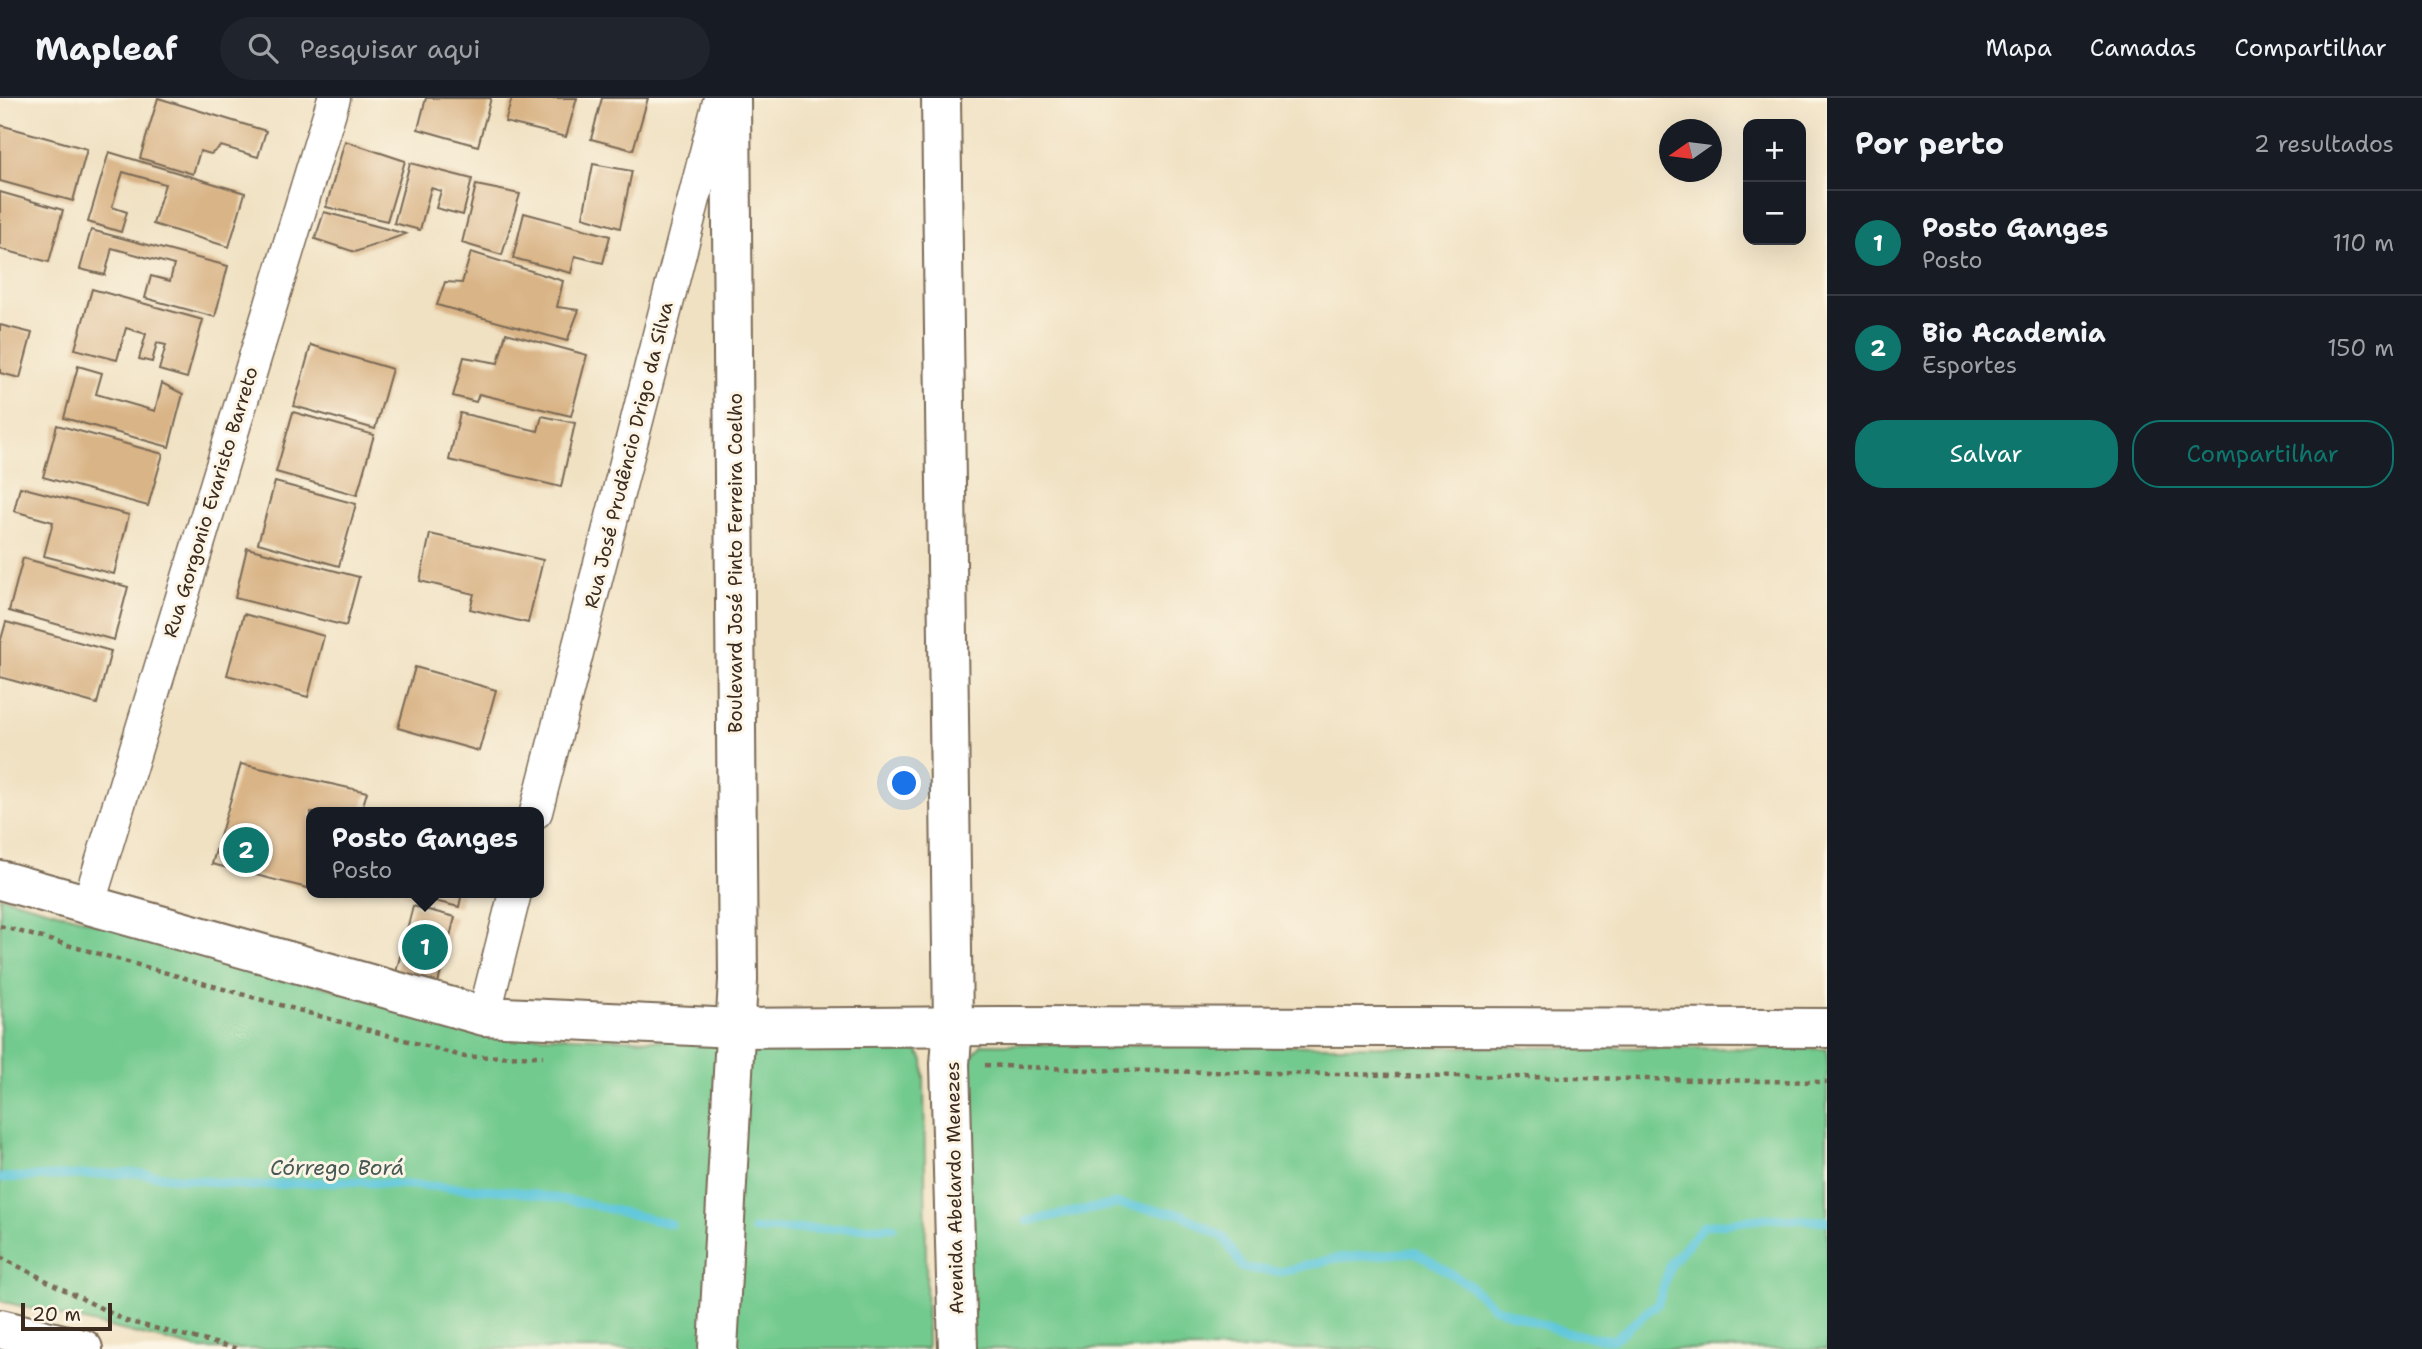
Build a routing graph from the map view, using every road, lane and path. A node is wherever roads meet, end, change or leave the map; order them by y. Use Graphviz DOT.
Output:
graph roads {
  1 [pos="334,98"];
  2 [pos="720,98"];
  3 [pos="731,98"];
  4 [pos="936,103"];
  5 [pos="537,807"];
  6 [pos="0,880"];
  7 [pos="514,898"];
  8 [pos="88,906"];
  9 [pos="0,926"];
  10 [pos="484,1016"];
  11 [pos="953,1027"];
  12 [pos="734,1028"];
  13 [pos="1827,1028"];
  14 [pos="549,1056"];
  15 [pos="950,1064"];
  16 [pos="1827,1082"];
  17 [pos="0,1257"];
  18 [pos="0,1329"];
  19 [pos="83,1349"];
  20 [pos="239,1349"];
  21 [pos="718,1349"];
  22 [pos="958,1349"];
  1 -- 8 [label="street, Rua Gorgonio Evaristo Barreto"];
  2 -- 5 [label="street, Rua José Prudêncio Drigo da Silva"];
  3 -- 12 [label="main road, Boulevard José Pinto Ferreira Coelho"];
  4 -- 11 [label="main road"];
  6 -- 8 [label="main road"];
  7 -- 10 [label="street"];
  8 -- 10 [label="main road"];
  9 -- 14 [label="path"];
  10 -- 12 [label="main road"];
  11 -- 12 [label="main road"];
  11 -- 13 [label="main road"];
  11 -- 15 [label="main road, Avenida Abelardo Menezes"];
  12 -- 21 [label="main road"];
  15 -- 16 [label="path"];
  15 -- 22 [label="main road, Avenida Abelardo Menezes"];
  17 -- 20 [label="path"];
  18 -- 19 [label="main road"];
}
